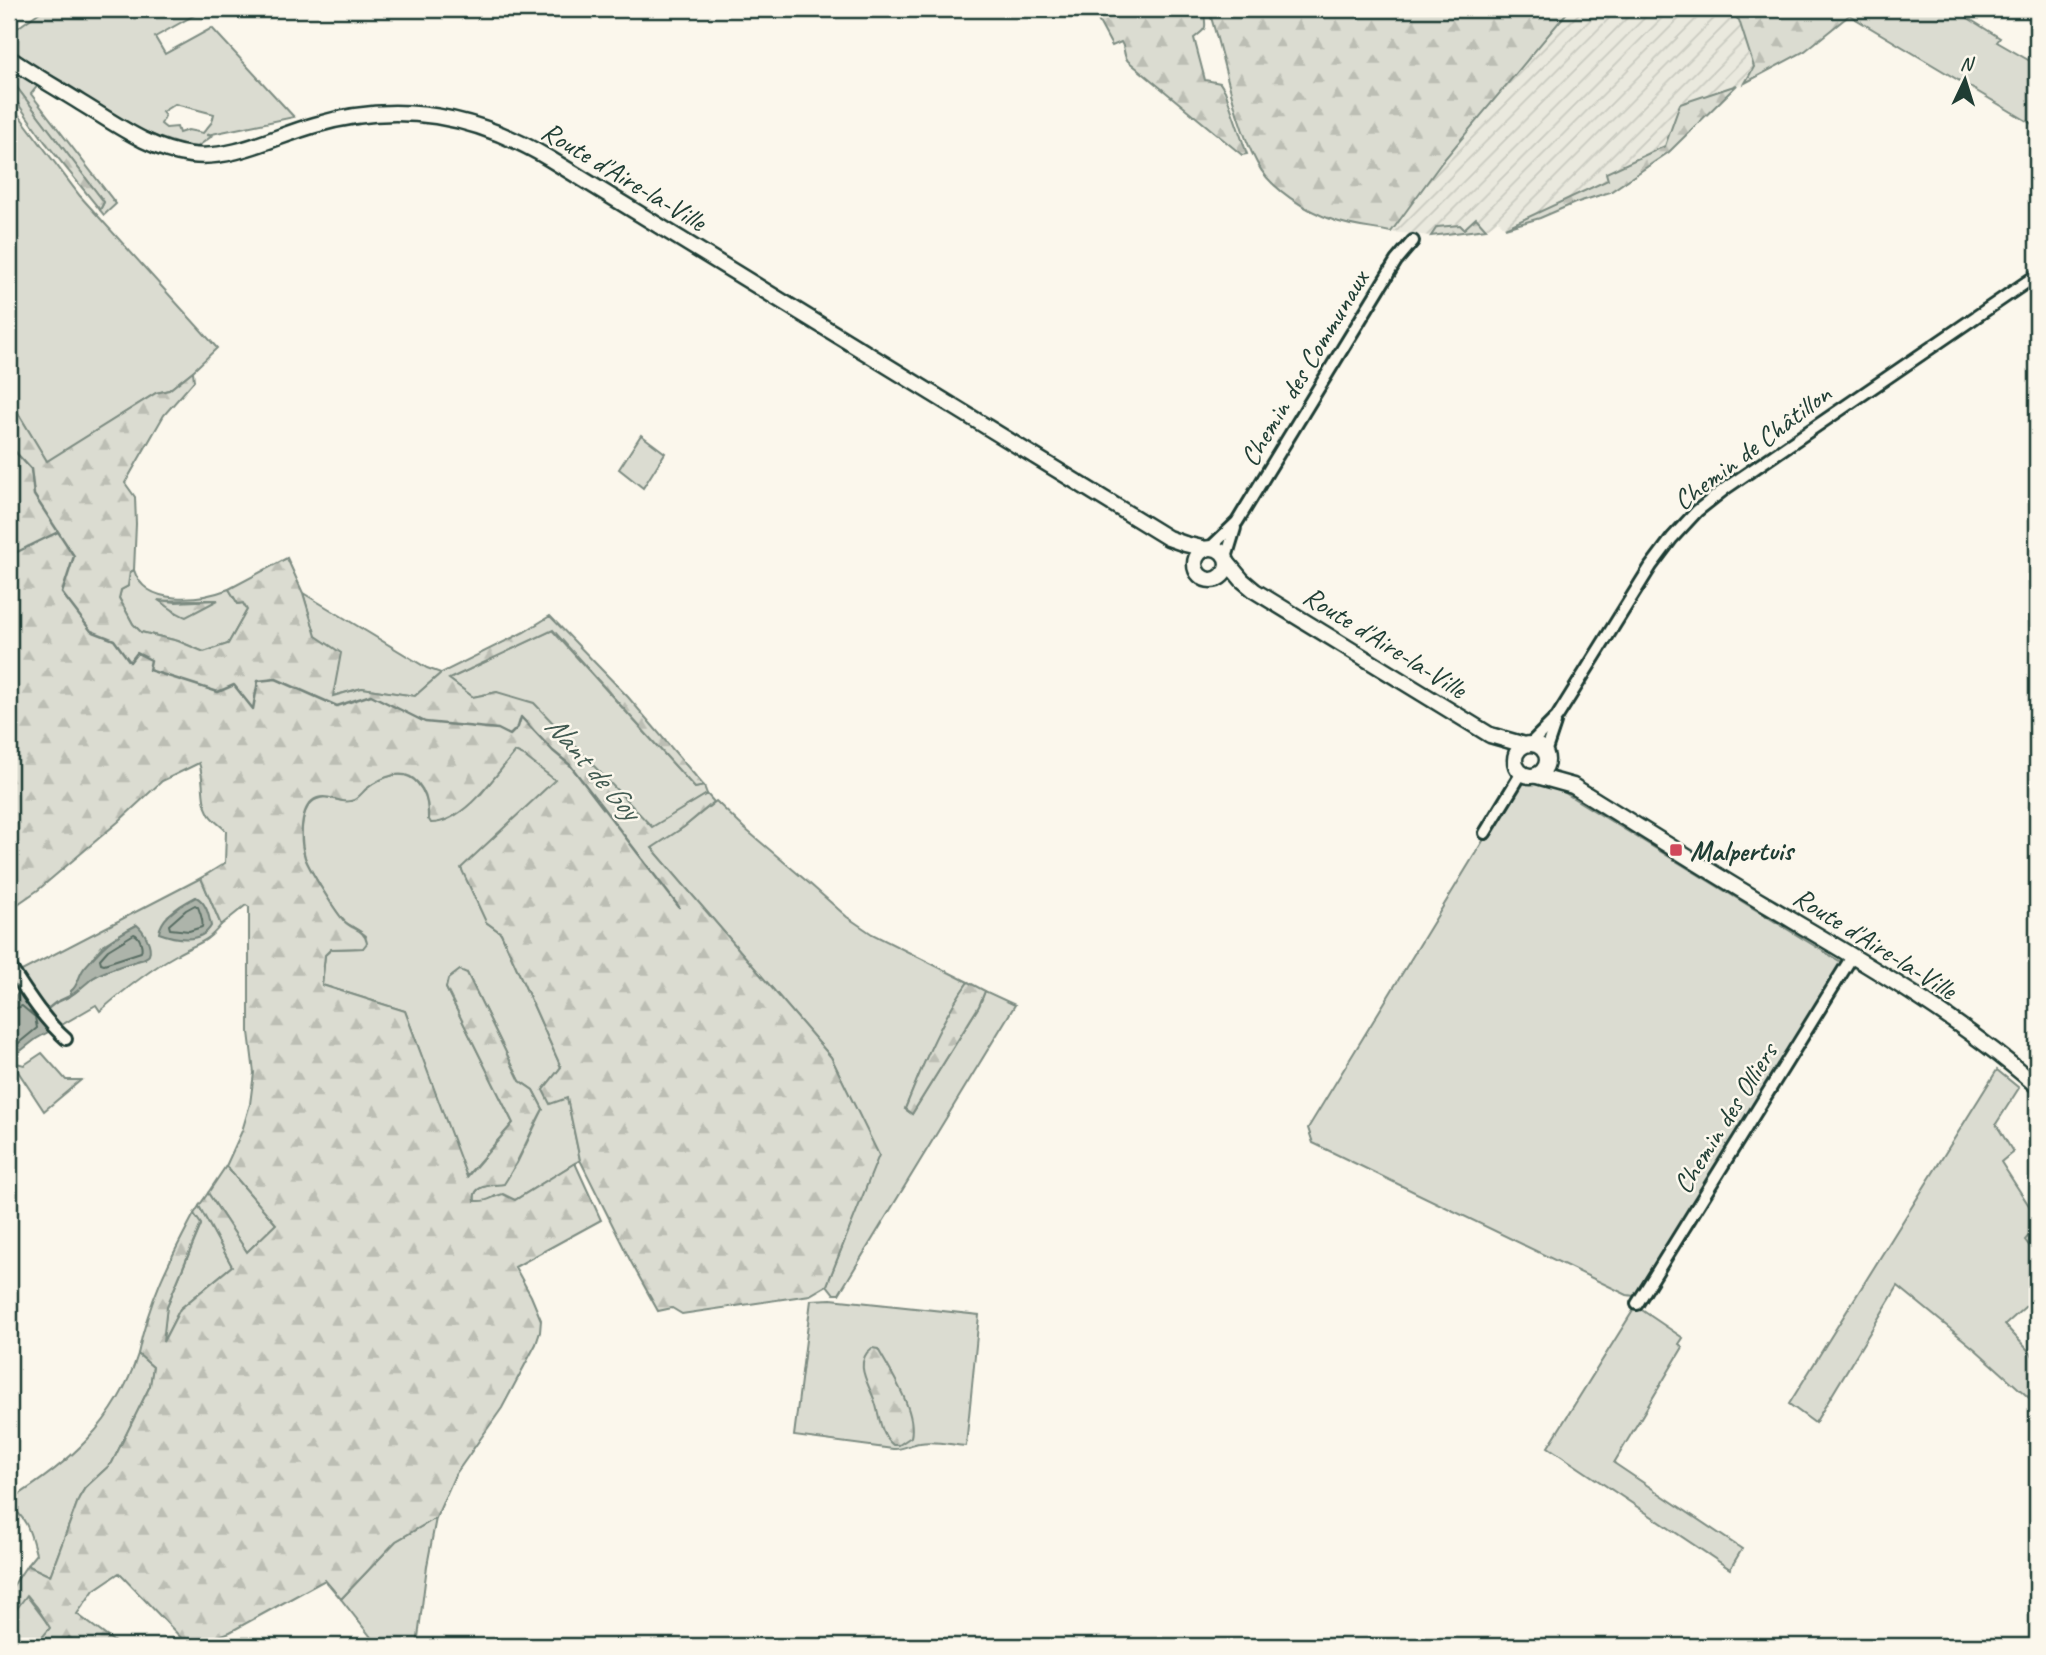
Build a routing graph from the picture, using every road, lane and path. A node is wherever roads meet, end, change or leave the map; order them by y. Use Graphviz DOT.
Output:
graph roads {
  1 [pos="9,58"];
  2 [pos="1413,241"];
  3 [pos="2037,275"];
  4 [pos="1237,522"];
  5 [pos="1168,538"];
  6 [pos="1208,548"];
  7 [pos="1227,560"];
  8 [pos="1195,568"];
  9 [pos="1215,580"];
  10 [pos="1255,591"];
  11 [pos="1557,717"];
  12 [pos="1490,735"];
  13 [pos="1527,745"];
  14 [pos="1546,756"];
  15 [pos="1518,769"];
  16 [pos="1537,776"];
  17 [pos="1573,786"];
  18 [pos="1485,833"];
  19 [pos="1853,956"];
  20 [pos="9,965"];
  21 [pos="66,1039"];
  22 [pos="2037,1086"];
  23 [pos="1637,1304"];
  1 -- 5 [label="main road, Route d'Aire-la-Ville"];
  2 -- 4 [label="street, Chemin des Communaux"];
  3 -- 11 [label="street, Chemin de Châtillon"];
  4 -- 6 [label="street, Chemin des Communaux"];
  4 -- 7 [label="street, Chemin des Communaux"];
  5 -- 6 [label="main road, Route d'Aire-la-Ville"];
  5 -- 8 [label="main road, Route d'Aire-la-Ville"];
  6 -- 7 [label="main road"];
  6 -- 8 [label="main road"];
  7 -- 9 [label="main road"];
  7 -- 10 [label="main road, Route d'Aire-la-Ville"];
  8 -- 9 [label="main road"];
  9 -- 10 [label="main road, Route d'Aire-la-Ville"];
  10 -- 12 [label="main road, Route d'Aire-la-Ville"];
  11 -- 13 [label="street, Chemin de Châtillon"];
  11 -- 14 [label="street, Chemin de Châtillon"];
  12 -- 13 [label="main road, Route d'Aire-la-Ville"];
  12 -- 15 [label="main road, Route d'Aire-la-Ville"];
  13 -- 14 [label="main road"];
  13 -- 15 [label="main road"];
  14 -- 16 [label="main road"];
  14 -- 17 [label="main road, Route d'Aire-la-Ville"];
  15 -- 16 [label="main road"];
  15 -- 18 [label="street"];
  16 -- 17 [label="main road, Route d'Aire-la-Ville"];
  17 -- 19 [label="main road, Route d'Aire-la-Ville"];
  19 -- 22 [label="main road, Route d'Aire-la-Ville"];
  19 -- 23 [label="street, Chemin des Olliers"];
  20 -- 21 [label="street"];
}
